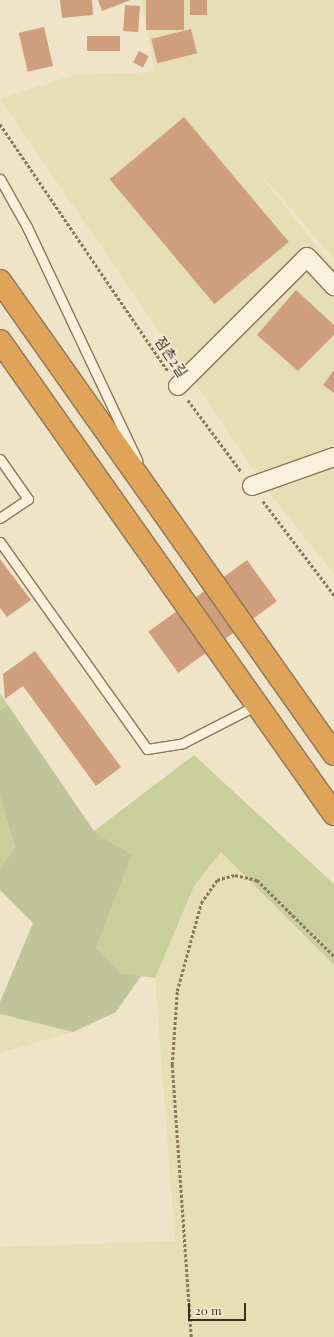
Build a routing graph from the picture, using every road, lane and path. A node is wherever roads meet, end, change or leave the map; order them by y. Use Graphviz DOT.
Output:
graph roads {
  1 [pos="0,124"];
  2 [pos="0,179"];
  3 [pos="0,281"];
  4 [pos="334,286"];
  5 [pos="0,340"];
  6 [pos="178,386"];
  7 [pos="334,458"];
  8 [pos="0,459"];
  9 [pos="252,486"];
  10 [pos="159,506"];
  11 [pos="0,518"];
  12 [pos="0,542"];
  13 [pos="334,595"];
  14 [pos="256,706"];
  15 [pos="334,754"];
  16 [pos="334,814"];
  17 [pos="334,956"];
  18 [pos="191,1337"];
  1 -- 6 [label="path, 점촌2길"];
  2 -- 10 [label="lane"];
  3 -- 10 [label="highway"];
  4 -- 6 [label="street"];
  5 -- 14 [label="highway"];
  6 -- 9 [label="path, 점촌2길"];
  7 -- 9 [label="street"];
  8 -- 11 [label="lane"];
  9 -- 13 [label="path, 점촌2길"];
  10 -- 15 [label="highway"];
  12 -- 14 [label="lane"];
  14 -- 16 [label="highway"];
  17 -- 18 [label="path"];
}
